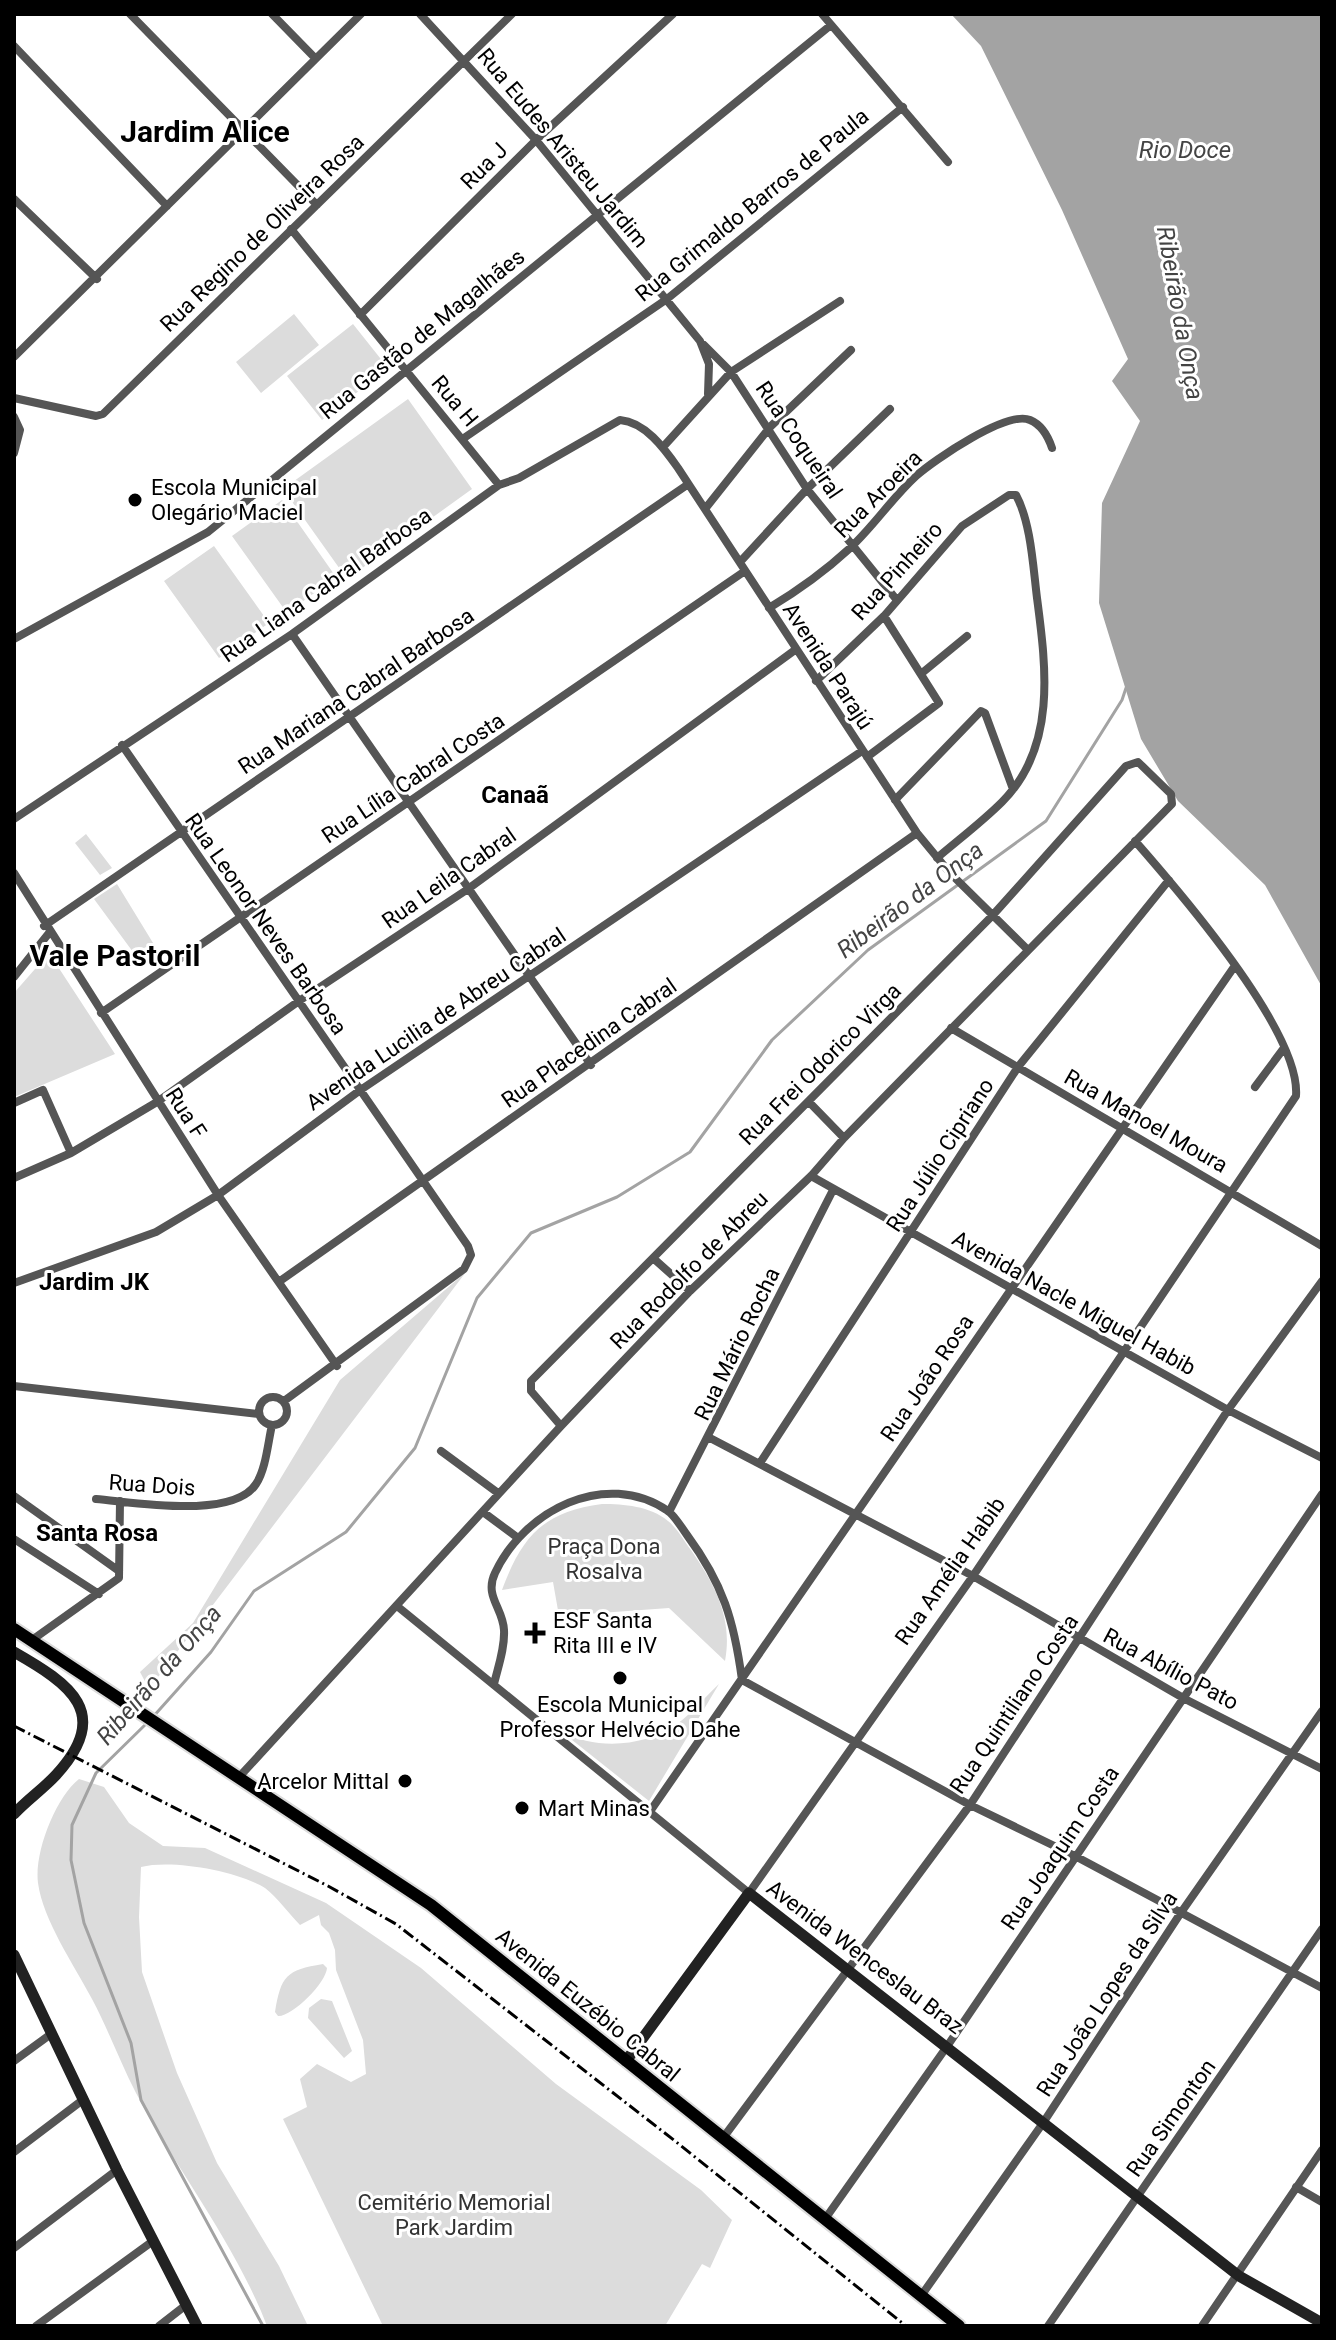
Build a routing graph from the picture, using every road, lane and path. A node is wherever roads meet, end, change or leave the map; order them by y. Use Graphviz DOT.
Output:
graph roads {
  1 [pos="130,14"];
  2 [pos="272,14"];
  3 [pos="361,14"];
  4 [pos="420,14"];
  5 [pos="512,14"];
  6 [pos="673,14"];
  7 [pos="822,14"];
  8 [pos="831,25"];
  9 [pos="14,46"];
  10 [pos="315,58"];
  11 [pos="466,60"];
  12 [pos="903,107"];
  13 [pos="244,129"];
  14 [pos="536,140"];
  15 [pos="948,162"];
  16 [pos="14,199"];
  17 [pos="317,205"];
  18 [pos="167,206"];
  19 [pos="598,214"];
  20 [pos="291,229"];
  21 [pos="97,279"];
  22 [pos="667,299"];
  23 [pos="840,301"];
  24 [pos="360,315"];
  25 [pos="700,341"];
  26 [pos="16,349"];
  27 [pos="851,350"];
  28 [pos="406,371"];
  29 [pos="731,372"];
  30 [pos="708,394"];
  31 [pos="14,398"];
  32 [pos="890,409"];
  33 [pos="14,417"];
  34 [pos="770,427"];
  35 [pos="464,438"];
  36 [pos="663,447"];
  37 [pos="1052,448"];
  38 [pos="14,453"];
  39 [pos="499,485"];
  40 [pos="687,485"];
  41 [pos="807,489"];
  42 [pos="705,509"];
  43 [pos="853,546"];
  44 [pos="742,566"];
  45 [pos="896,599"];
  46 [pos="769,608"];
  47 [pos="884,616"];
  48 [pos="292,634"];
  49 [pos="967,636"];
  50 [pos="14,639"];
  51 [pos="795,650"];
  52 [pos="922,673"];
  53 [pos="816,681"];
  54 [pos="351,717"];
  55 [pos="122,745"];
  56 [pos="865,754"];
  57 [pos="1013,789"];
  58 [pos="1173,799"];
  59 [pos="895,800"];
  60 [pos="409,804"];
  61 [pos="14,819"];
  62 [pos="181,832"];
  63 [pos="917,833"];
  64 [pos="1135,841"];
  65 [pos="937,858"];
  66 [pos="14,873"];
  67 [pos="1169,880"];
  68 [pos="468,889"];
  69 [pos="239,916"];
  70 [pos="992,916"];
  71 [pos="47,930"];
  72 [pos="1027,949"];
  73 [pos="1234,967"];
  74 [pos="531,976"];
  75 [pos="14,977"];
  76 [pos="299,1001"];
  77 [pos="101,1013"];
  78 [pos="951,1028"];
  79 [pos="1284,1048"];
  80 [pos="591,1065"];
  81 [pos="1018,1067"];
  82 [pos="1255,1087"];
  83 [pos="359,1091"];
  84 [pos="157,1102"];
  85 [pos="809,1102"];
  86 [pos="14,1103"];
  87 [pos="1121,1130"];
  88 [pos="844,1138"];
  89 [pos="71,1153"];
  90 [pos="811,1176"];
  91 [pos="14,1178"];
  92 [pos="422,1179"];
  93 [pos="833,1190"];
  94 [pos="1230,1190"];
  95 [pos="218,1195"];
  96 [pos="911,1231"];
  97 [pos="1322,1246"];
  98 [pos="653,1258"];
  99 [pos="280,1281"];
  100 [pos="1322,1281"];
  101 [pos="14,1283"];
  102 [pos="1010,1289"];
  103 [pos="690,1291"];
  104 [pos="1122,1351"];
  105 [pos="337,1366"];
  106 [pos="14,1386"];
  107 [pos="284,1401"];
  108 [pos="1228,1410"];
  109 [pos="259,1414"];
  110 [pos="272,1425"];
  111 [pos="561,1426"];
  112 [pos="710,1438"];
  113 [pos="441,1451"];
  114 [pos="1322,1458"];
  115 [pos="760,1463"];
  116 [pos="498,1493"];
  117 [pos="1322,1494"];
  118 [pos="14,1496"];
  119 [pos="96,1499"];
  120 [pos="120,1501"];
  121 [pos="483,1512"];
  122 [pos="669,1512"];
  123 [pos="856,1513"];
  124 [pos="518,1538"];
  125 [pos="14,1539"];
  126 [pos="119,1571"];
  127 [pos="973,1576"];
  128 [pos="99,1594"];
  129 [pos="397,1606"];
  130 [pos="14,1629"];
  131 [pos="32,1640"];
  132 [pos="1079,1640"];
  133 [pos="14,1652"];
  134 [pos="742,1680"];
  135 [pos="494,1684"];
  136 [pos="1185,1699"];
  137 [pos="1322,1711"];
  138 [pos="853,1742"];
  139 [pos="1293,1754"];
  140 [pos="1322,1769"];
  141 [pos="240,1776"];
  142 [pos="970,1805"];
  143 [pos="651,1810"];
  144 [pos="15,1812"];
  145 [pos="1075,1856"];
  146 [pos="749,1893"];
  147 [pos="1180,1914"];
  148 [pos="1322,1929"];
  149 [pos="15,1960"];
  150 [pos="851,1969"];
  151 [pos="1293,1973"];
  152 [pos="1322,1988"];
  153 [pos="51,2034"];
  154 [pos="948,2045"];
  155 [pos="14,2061"];
  156 [pos="626,2061"];
  157 [pos="84,2099"];
  158 [pos="1043,2123"];
  159 [pos="723,2138"];
  160 [pos="1322,2150"];
  161 [pos="14,2152"];
  162 [pos="117,2170"];
  163 [pos="1296,2187"];
  164 [pos="1138,2198"];
  165 [pos="1322,2202"];
  166 [pos="825,2219"];
  167 [pos="153,2241"];
  168 [pos="14,2248"];
  169 [pos="1239,2276"];
  170 [pos="921,2296"];
  171 [pos="186,2305"];
  172 [pos="1322,2323"];
  173 [pos="36,2326"];
  174 [pos="159,2326"];
  175 [pos="197,2326"];
  176 [pos="959,2326"];
  177 [pos="1048,2326"];
  178 [pos="1202,2326"];
  1 -- 13 [label="street"];
  2 -- 10 [label="street"];
  3 -- 10 [label="street"];
  4 -- 11 [label="street, Rua Eudes Aristeu Jardim"];
  5 -- 11 [label="street, Rua Regino de Oliveira Rosa"];
  6 -- 14 [label="street, Rua J"];
  7 -- 8 [label="street"];
  8 -- 12 [label="street"];
  8 -- 19 [label="street, Rua Gastão de Magalhães"];
  9 -- 18 [label="street"];
  10 -- 13 [label="street"];
  11 -- 14 [label="street, Rua Eudes Aristeu Jardim"];
  11 -- 17 [label="street, Rua Regino de Oliveira Rosa"];
  12 -- 15 [label="street"];
  12 -- 22 [label="street, Rua Grimaldo Barros de Paula"];
  13 -- 17 [label="street"];
  13 -- 18 [label="street"];
  14 -- 19 [label="street, Rua Eudes Aristeu Jardim"];
  14 -- 24 [label="street, Rua J"];
  16 -- 21 [label="street"];
  17 -- 20 [label="street, Rua Regino de Oliveira Rosa"];
  18 -- 21 [label="street"];
  19 -- 22 [label="street, Rua Eudes Aristeu Jardim"];
  19 -- 28 [label="street, Rua Gastão de Magalhães"];
  20 -- 24 [label="street, Rua H"];
  20 -- 31 [label="street, Rua Regino de Oliveira Rosa"];
  21 -- 26 [label="street"];
  22 -- 25 [label="street, Rua Eudes Aristeu Jardim"];
  22 -- 35 [label="street, Rua Grimaldo Barros de Paula"];
  23 -- 29 [label="street"];
  24 -- 28 [label="street, Rua H"];
  25 -- 29 [label="street, Rua Coqueiral"];
  25 -- 30 [label="street, Rua Eudes Aristeu Jardim"];
  27 -- 34 [label="street"];
  28 -- 35 [label="street, Rua H"];
  28 -- 50 [label="street, Rua Gastão de Magalhães"];
  29 -- 30 [label="street"];
  29 -- 34 [label="street, Rua Coqueiral"];
  30 -- 36 [label="street"];
  32 -- 41 [label="street, Rua Lília Cabral Costa"];
  33 -- 38 [label="street"];
  34 -- 41 [label="street, Rua Coqueiral"];
  34 -- 42 [label="street"];
  35 -- 39 [label="street, Rua H"];
  36 -- 39 [label="street, Rua Liana Cabral Barbosa"];
  36 -- 40 [label="street, Avenida Parajú"];
  37 -- 43 [label="street, Rua Aroeira"];
  39 -- 48 [label="street, Rua Liana Cabral Barbosa"];
  40 -- 42 [label="street, Avenida Parajú"];
  40 -- 54 [label="street, Rua Mariana Cabral Barbosa"];
  41 -- 43 [label="street, Rua Coqueiral"];
  41 -- 44 [label="street, Rua Lília Cabral Costa"];
  42 -- 44 [label="street, Avenida Parajú"];
  43 -- 45 [label="street, Rua Coqueiral"];
  43 -- 46 [label="street, Rua Aroeira"];
  44 -- 46 [label="street, Avenida Parajú"];
  44 -- 60 [label="street, Rua Lília Cabral Costa"];
  45 -- 47 [label="street, Rua Pinheiro"];
  45 -- 57 [label="street, Rua Pinheiro"];
  46 -- 51 [label="street, Avenida Parajú"];
  47 -- 52 [label="street"];
  47 -- 53 [label="street, Rua Pinheiro"];
  48 -- 54 [label="street"];
  48 -- 55 [label="street, Rua Liana Cabral Barbosa"];
  49 -- 52 [label="street"];
  51 -- 53 [label="street, Avenida Parajú"];
  51 -- 68 [label="street, Rua Leila Cabral"];
  52 -- 56 [label="street, Avenida Lucilia de Abreu Cabral"];
  53 -- 56 [label="street, Avenida Parajú"];
  54 -- 60 [label="street"];
  54 -- 62 [label="street, Rua Mariana Cabral Barbosa"];
  55 -- 61 [label="street, Rua Liana Cabral Barbosa"];
  55 -- 62 [label="street, Rua Leonor Neves Barbosa"];
  56 -- 59 [label="street, Avenida Parajú"];
  56 -- 74 [label="street, Avenida Lucilia de Abreu Cabral"];
  57 -- 59 [label="street"];
  57 -- 65 [label="street"];
  58 -- 64 [label="street, Rua Rodolfo de Abreu"];
  58 -- 70 [label="street, Rua Frei Odorico Virga"];
  59 -- 63 [label="street, Avenida Parajú"];
  60 -- 68 [label="street"];
  60 -- 69 [label="street, Rua Lília Cabral Costa"];
  62 -- 69 [label="street, Rua Leonor Neves Barbosa"];
  62 -- 71 [label="street, Rua Mariana Cabral Barbosa"];
  63 -- 65 [label="street, Avenida Parajú"];
  63 -- 80 [label="street, Rua Placedina Cabral"];
  64 -- 67 [label="street"];
  64 -- 72 [label="street, Rua Rodolfo de Abreu"];
  65 -- 70 [label="street, Avenida Parajú"];
  66 -- 71 [label="street, Rua F"];
  67 -- 73 [label="street"];
  67 -- 81 [label="street, Rua Júlio Cipriano"];
  68 -- 74 [label="street"];
  68 -- 76 [label="street, Rua Leila Cabral"];
  69 -- 76 [label="street, Rua Leonor Neves Barbosa"];
  69 -- 77 [label="street, Rua Lília Cabral Costa"];
  70 -- 72 [label="street, Avenida Parajú"];
  70 -- 85 [label="street, Rua Frei Odorico Virga"];
  71 -- 75 [label="street, Rua Mariana Cabral Barbosa"];
  71 -- 77 [label="street, Rua F"];
  72 -- 78 [label="street, Rua Rodolfo de Abreu"];
  73 -- 79 [label="street"];
  73 -- 87 [label="street, Rua João Rosa"];
  74 -- 80 [label="street"];
  74 -- 83 [label="street, Avenida Lucilia de Abreu Cabral"];
  76 -- 83 [label="street, Rua Leonor Neves Barbosa"];
  76 -- 84 [label="street, Rua Leila Cabral"];
  77 -- 84 [label="street, Rua F"];
  78 -- 81 [label="street, Rua Manoel Moura"];
  78 -- 88 [label="street, Rua Rodolfo de Abreu"];
  79 -- 82 [label="street"];
  79 -- 94 [label="street, Rua Amélia Habib"];
  80 -- 92 [label="street, Rua Placedina Cabral"];
  81 -- 87 [label="street, Rua Manoel Moura"];
  81 -- 96 [label="street, Rua Júlio Cipriano"];
  83 -- 92 [label="street, Rua Leonor Neves Barbosa"];
  83 -- 95 [label="street, Avenida Lucilia de Abreu Cabral"];
  84 -- 89 [label="street, Rua Leila Cabral"];
  84 -- 95 [label="street, Rua F"];
  85 -- 88 [label="street"];
  85 -- 98 [label="street, Rua Frei Odorico Virga"];
  86 -- 89 [label="street"];
  87 -- 94 [label="street, Rua Manoel Moura"];
  87 -- 102 [label="street, Rua João Rosa"];
  88 -- 90 [label="street, Rua Rodolfo de Abreu"];
  89 -- 91 [label="street, Rua Leila Cabral"];
  90 -- 93 [label="street, Avenida Nacle Miguel Habib"];
  90 -- 103 [label="street, Rua Rodolfo de Abreu"];
  92 -- 99 [label="street, Rua Placedina Cabral"];
  92 -- 105 [label="street, Rua Leonor Neves Barbosa"];
  93 -- 96 [label="street, Avenida Nacle Miguel Habib"];
  93 -- 112 [label="street, Rua Mário Rocha"];
  94 -- 97 [label="street, Rua Manoel Moura"];
  94 -- 104 [label="street, Rua Amélia Habib"];
  95 -- 99 [label="street, Rua F"];
  95 -- 101 [label="street, Avenida Lucilia de Abreu Cabral"];
  96 -- 102 [label="street, Avenida Nacle Miguel Habib"];
  96 -- 115 [label="street, Rua Júlio Cipriano"];
  98 -- 103 [label="street"];
  98 -- 111 [label="street, Rua Frei Odorico Virga"];
  99 -- 105 [label="street, Rua F"];
  100 -- 108 [label="street, Rua Quintiliano Costa"];
  102 -- 104 [label="street, Avenida Nacle Miguel Habib"];
  102 -- 123 [label="street, Rua João Rosa"];
  103 -- 111 [label="street, Rua Rodolfo de Abreu"];
  104 -- 108 [label="street, Avenida Nacle Miguel Habib"];
  104 -- 127 [label="street, Rua Amélia Habib"];
  105 -- 107 [label="street"];
  106 -- 109 [label="street"];
  107 -- 109 [label="street"];
  107 -- 110 [label="street"];
  108 -- 114 [label="street, Avenida Nacle Miguel Habib"];
  108 -- 132 [label="street, Rua Quintiliano Costa"];
  109 -- 110 [label="street"];
  110 -- 120 [label="street, Rua Dois"];
  111 -- 116 [label="street, Rua Rodolfo de Abreu"];
  112 -- 115 [label="street, Rua Abílio Pato"];
  112 -- 122 [label="street, Rua Mário Rocha"];
  113 -- 116 [label="street"];
  115 -- 123 [label="street, Rua Abílio Pato"];
  116 -- 121 [label="street, Rua Rodolfo de Abreu"];
  117 -- 136 [label="street, Rua Joaquim Costa"];
  118 -- 126 [label="street"];
  119 -- 120 [label="street, Rua Dois"];
  120 -- 126 [label="street"];
  121 -- 124 [label="street"];
  121 -- 129 [label="street, Rua Rodolfo de Abreu"];
  122 -- 124 [label="street"];
  122 -- 134 [label="street"];
  123 -- 127 [label="street, Rua Abílio Pato"];
  123 -- 134 [label="street, Rua João Rosa"];
  124 -- 135 [label="street"];
  125 -- 128 [label="street"];
  126 -- 128 [label="street"];
  127 -- 132 [label="street, Rua Abílio Pato"];
  127 -- 138 [label="street, Rua Amélia Habib"];
  128 -- 131 [label="street"];
  129 -- 135 [label="street, Avenida Wenceslau Braz"];
  129 -- 141 [label="street, Rua Rodolfo de Abreu"];
  130 -- 131 [label="main road, Avenida Euzébio Cabral"];
  131 -- 141 [label="main road, Avenida Euzébio Cabral"];
  132 -- 136 [label="street, Rua Abílio Pato"];
  132 -- 142 [label="street, Rua Quintiliano Costa"];
  133 -- 144 [label="street"];
  134 -- 138 [label="street"];
  134 -- 143 [label="street, Rua João Rosa"];
  135 -- 143 [label="street, Avenida Wenceslau Braz"];
  136 -- 139 [label="street, Rua Abílio Pato"];
  136 -- 145 [label="street, Rua Joaquim Costa"];
  137 -- 139 [label="street, Rua João Lopes da Silva"];
  138 -- 142 [label="street"];
  138 -- 146 [label="street, Rua Amélia Habib"];
  139 -- 140 [label="street, Rua Abílio Pato"];
  139 -- 147 [label="street, Rua João Lopes da Silva"];
  141 -- 156 [label="main road, Avenida Euzébio Cabral"];
  142 -- 145 [label="street"];
  142 -- 150 [label="street, Rua Quintiliano Costa"];
  143 -- 146 [label="street, Avenida Wenceslau Braz"];
  145 -- 147 [label="street"];
  145 -- 154 [label="street, Rua Joaquim Costa"];
  146 -- 150 [label="street, Avenida Wenceslau Braz"];
  146 -- 156 [label="street, Rua Amélia Habib"];
  147 -- 151 [label="street"];
  147 -- 158 [label="street, Rua João Lopes da Silva"];
  148 -- 151 [label="street, Rua Simonton"];
  149 -- 153 [label="street"];
  150 -- 154 [label="street, Avenida Wenceslau Braz"];
  150 -- 159 [label="street, Rua Quintiliano Costa"];
  151 -- 152 [label="street"];
  151 -- 164 [label="street, Rua Simonton"];
  153 -- 155 [label="street"];
  153 -- 157 [label="street"];
  154 -- 158 [label="street, Avenida Wenceslau Braz"];
  154 -- 166 [label="street, Rua Joaquim Costa"];
  156 -- 159 [label="main road, Avenida Euzébio Cabral"];
  157 -- 161 [label="street"];
  157 -- 162 [label="street"];
  158 -- 164 [label="street, Avenida Wenceslau Braz"];
  158 -- 170 [label="street, Rua João Lopes da Silva"];
  159 -- 166 [label="main road, Avenida Euzébio Cabral"];
  160 -- 163 [label="street"];
  162 -- 167 [label="street"];
  162 -- 168 [label="street"];
  163 -- 165 [label="street"];
  163 -- 169 [label="street"];
  164 -- 169 [label="street, Avenida Wenceslau Braz"];
  164 -- 177 [label="street, Rua Simonton"];
  166 -- 170 [label="main road, Avenida Euzébio Cabral"];
  167 -- 171 [label="street"];
  167 -- 173 [label="street"];
  169 -- 172 [label="street, Avenida Wenceslau Braz"];
  169 -- 178 [label="street"];
  170 -- 176 [label="main road, Avenida Euzébio Cabral"];
  171 -- 174 [label="street"];
  171 -- 175 [label="street"];
}
